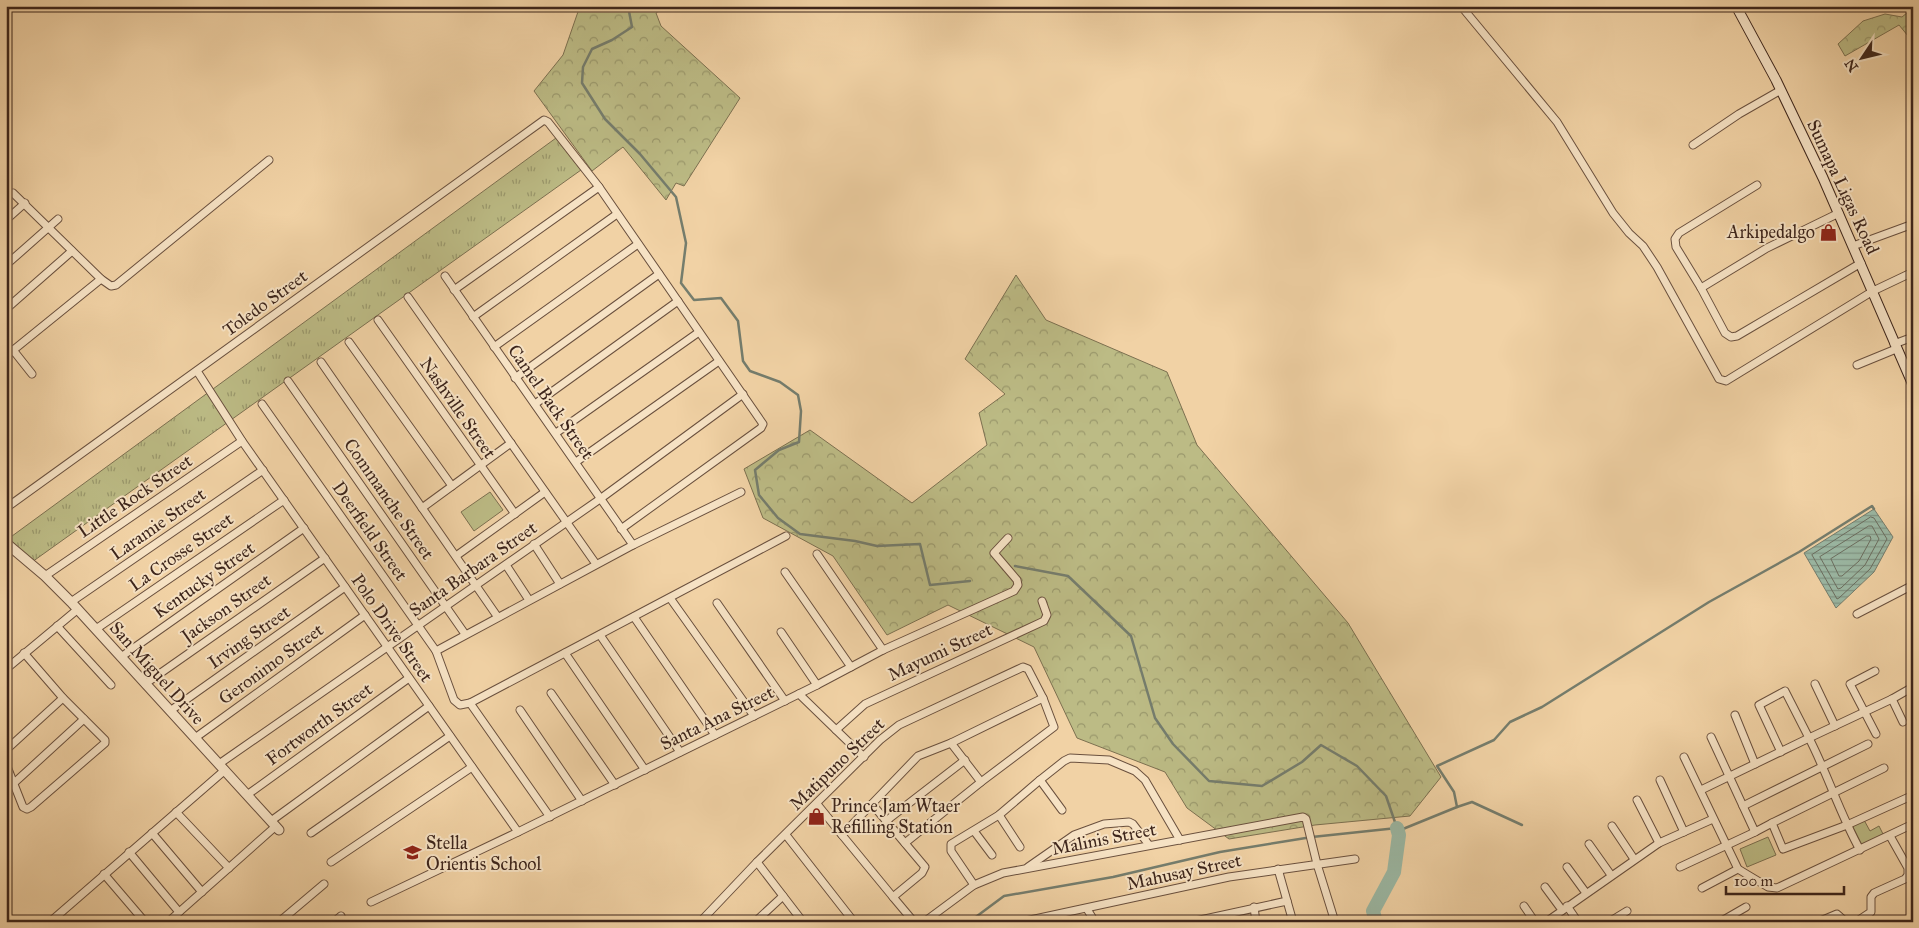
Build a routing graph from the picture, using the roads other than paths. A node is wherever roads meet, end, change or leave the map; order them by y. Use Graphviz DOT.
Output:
graph roads {
  1 [pos="1461,6"];
  2 [pos="1736,6"];
  3 [pos="1781,90"];
  4 [pos="1693,145"];
  5 [pos="269,160"];
  6 [pos="1757,185"];
  7 [pos="599,187"];
  8 [pos="12,193"];
  9 [pos="25,204"];
  10 [pos="1839,213"];
  11 [pos="617,214"];
  12 [pos="58,219"];
  13 [pos="6,220"];
  14 [pos="1913,224"];
  15 [pos="49,227"];
  16 [pos="638,244"];
  17 [pos="1853,246"];
  18 [pos="72,251"];
  19 [pos="1861,263"];
  20 [pos="6,265"];
  21 [pos="1913,272"];
  22 [pos="659,274"];
  23 [pos="444,276"];
  24 [pos="101,279"];
  25 [pos="1701,288"];
  26 [pos="454,290"];
  27 [pos="1872,291"];
  28 [pos="408,297"];
  29 [pos="678,301"];
  30 [pos="6,309"];
  31 [pos="473,317"];
  32 [pos="378,320"];
  33 [pos="699,332"];
  34 [pos="1913,337"];
  35 [pos="349,342"];
  36 [pos="1895,346"];
  37 [pos="494,347"];
  38 [pos="13,350"];
  39 [pos="6,356"];
  40 [pos="719,361"];
  41 [pos="320,362"];
  42 [pos="1857,365"];
  43 [pos="197,371"];
  44 [pos="32,374"];
  45 [pos="516,378"];
  46 [pos="288,381"];
  47 [pos="1913,385"];
  48 [pos="743,394"];
  49 [pos="262,404"];
  50 [pos="535,404"];
  51 [pos="556,434"];
  52 [pos="242,441"];
  53 [pos="511,443"];
  54 [pos="576,462"];
  55 [pos="480,465"];
  56 [pos="263,470"];
  57 [pos="452,486"];
  58 [pos="545,492"];
  59 [pos="741,492"];
  60 [pos="600,499"];
  61 [pos="284,500"];
  62 [pos="6,508"];
  63 [pos="422,508"];
  64 [pos="514,514"];
  65 [pos="566,522"];
  66 [pos="304,528"];
  67 [pos="621,529"];
  68 [pos="786,536"];
  69 [pos="1008,538"];
  70 [pos="6,543"];
  71 [pos="534,544"];
  72 [pos="633,545"];
  73 [pos="817,554"];
  74 [pos="456,556"];
  75 [pos="325,558"];
  76 [pos="506,564"];
  77 [pos="596,564"];
  78 [pos="785,572"];
  79 [pos="45,576"];
  80 [pos="560,584"];
  81 [pos="476,585"];
  82 [pos="1913,585"];
  83 [pos="345,587"];
  84 [pos="670,598"];
  85 [pos="529,600"];
  86 [pos="1042,601"];
  87 [pos="717,602"];
  88 [pos="75,606"];
  89 [pos="446,606"];
  90 [pos="1857,614"];
  91 [pos="365,615"];
  92 [pos="498,616"];
  93 [pos="634,617"];
  94 [pos="419,625"];
  95 [pos="57,626"];
  96 [pos="96,630"];
  97 [pos="780,632"];
  98 [pos="465,634"];
  99 [pos="600,634"];
  100 [pos="388,647"];
  101 [pos="883,650"];
  102 [pos="436,651"];
  103 [pos="24,653"];
  104 [pos="565,653"];
  105 [pos="121,657"];
  106 [pos="851,667"];
  107 [pos="6,669"];
  108 [pos="1875,671"];
  109 [pos="409,678"];
  110 [pos="145,684"];
  111 [pos="1815,684"];
  112 [pos="111,685"];
  113 [pos="817,685"];
  114 [pos="1913,687"];
  115 [pos="551,693"];
  116 [pos="799,694"];
  117 [pos="63,698"];
  118 [pos="1043,698"];
  119 [pos="1892,699"];
  120 [pos="785,701"];
  121 [pos="470,703"];
  122 [pos="429,706"];
  123 [pos="520,710"];
  124 [pos="170,711"];
  125 [pos="1864,712"];
  126 [pos="1734,715"];
  127 [pos="754,716"];
  128 [pos="84,719"];
  129 [pos="1903,722"];
  130 [pos="1835,726"];
  131 [pos="836,730"];
  132 [pos="1876,734"];
  133 [pos="715,735"];
  134 [pos="450,736"];
  135 [pos="1711,737"];
  136 [pos="195,738"];
  137 [pos="1809,738"];
  138 [pos="951,743"];
  139 [pos="1868,744"];
  140 [pos="6,750"];
  141 [pos="680,752"];
  142 [pos="1781,752"];
  143 [pos="864,757"];
  144 [pos="1684,757"];
  145 [pos="965,760"];
  146 [pos="6,764"];
  147 [pos="1755,764"];
  148 [pos="1823,765"];
  149 [pos="222,767"];
  150 [pos="472,767"];
  151 [pos="1884,768"];
  152 [pos="645,770"];
  153 [pos="1729,776"];
  154 [pos="1040,780"];
  155 [pos="1660,780"];
  156 [pos="982,782"];
  157 [pos="14,784"];
  158 [pos="615,785"];
  159 [pos="1701,790"];
  160 [pos="1835,792"];
  161 [pos="247,795"];
  162 [pos="1637,800"];
  163 [pos="1913,800"];
  164 [pos="582,801"];
  165 [pos="817,804"];
  166 [pos="872,804"];
  167 [pos="1744,806"];
  168 [pos="1062,810"];
  169 [pos="176,812"];
  170 [pos="999,815"];
  171 [pos="550,817"];
  172 [pos="1713,819"];
  173 [pos="886,821"];
  174 [pos="1772,823"];
  175 [pos="1913,824"];
  176 [pos="1847,825"];
  177 [pos="275,826"];
  178 [pos="1612,826"];
  179 [pos="974,830"];
  180 [pos="518,832"];
  181 [pos="1684,832"];
  182 [pos="1755,832"];
  183 [pos="152,833"];
  184 [pos="311,833"];
  185 [pos="786,835"];
  186 [pos="842,835"];
  187 [pos="1890,836"];
  188 [pos="1180,840"];
  189 [pos="905,843"];
  190 [pos="1659,843"];
  191 [pos="1589,844"];
  192 [pos="1149,846"];
  193 [pos="1726,846"];
  194 [pos="1020,847"];
  195 [pos="1860,850"];
  196 [pos="129,852"];
  197 [pos="992,855"];
  198 [pos="1355,859"];
  199 [pos="1634,859"];
  200 [pos="331,862"];
  201 [pos="757,862"];
  202 [pos="1317,864"];
  203 [pos="1567,867"];
  204 [pos="1680,867"];
  205 [pos="229,868"];
  206 [pos="1025,869"];
  207 [pos="1278,869"];
  208 [pos="1738,869"];
  209 [pos="104,874"];
  210 [pos="1612,875"];
  211 [pos="324,884"];
  212 [pos="974,885"];
  213 [pos="1545,887"];
  214 [pos="1702,888"];
  215 [pos="202,892"];
  216 [pos="1586,893"];
  217 [pos="783,896"];
  218 [pos="893,897"];
  219 [pos="1287,901"];
  220 [pos="371,902"];
  221 [pos="1524,906"];
  222 [pos="1254,907"];
  223 [pos="1746,907"];
  224 [pos="1564,908"];
  225 [pos="1087,909"];
  226 [pos="1627,911"];
  227 [pos="179,912"];
  228 [pos="58,915"];
  229 [pos="341,916"];
  230 [pos="1732,919"];
  231 [pos="50,922"];
  232 [pos="64,922"];
  233 [pos="145,922"];
  234 [pos="168,922"];
  235 [pos="279,922"];
  236 [pos="334,922"];
  237 [pos="700,922"];
  238 [pos="755,922"];
  239 [pos="803,922"];
  240 [pos="854,922"];
  241 [pos="914,922"];
  242 [pos="924,922"];
  243 [pos="1021,922"];
  244 [pos="1095,922"];
  245 [pos="1192,922"];
  246 [pos="1256,922"];
  247 [pos="1293,922"];
  248 [pos="1335,922"];
  249 [pos="1536,922"];
  250 [pos="1546,922"];
  251 [pos="1578,922"];
  252 [pos="1610,922"];
  253 [pos="1720,922"];
  254 [pos="1818,922"];
  255 [pos="1846,922"];
  256 [pos="1856,922"];
  1 -- 27 [label="street"];
  2 -- 3 [label="main road, Sumapa Ligas Road"];
  3 -- 4 [label="street"];
  3 -- 10 [label="main road, Sumapa Ligas Road"];
  5 -- 24 [label="street"];
  6 -- 25 [label="street"];
  7 -- 11 [label="street"];
  7 -- 26 [label="street"];
  7 -- 43 [label="street, Toledo Street"];
  8 -- 9 [label="street"];
  9 -- 13 [label="street"];
  9 -- 15 [label="street"];
  10 -- 17 [label="main road, Sumapa Ligas Road"];
  10 -- 25 [label="street"];
  11 -- 16 [label="street"];
  11 -- 31 [label="street"];
  12 -- 15 [label="street"];
  14 -- 17 [label="street"];
  15 -- 18 [label="street"];
  15 -- 20 [label="street"];
  16 -- 22 [label="street"];
  16 -- 37 [label="street"];
  17 -- 19 [label="main road, Sumapa Ligas Road"];
  18 -- 24 [label="street"];
  18 -- 30 [label="street"];
  19 -- 25 [label="street"];
  19 -- 27 [label="main road, Sumapa Ligas Road"];
  21 -- 27 [label="street"];
  22 -- 29 [label="street"];
  22 -- 45 [label="street"];
  23 -- 26 [label="street, Camel Back Street"];
  24 -- 38 [label="street"];
  26 -- 31 [label="street, Camel Back Street"];
  27 -- 36 [label="main road, Sumapa Ligas Road"];
  28 -- 53 [label="street"];
  29 -- 33 [label="street"];
  29 -- 50 [label="street"];
  31 -- 37 [label="street, Camel Back Street"];
  32 -- 55 [label="street, Nashville Street"];
  33 -- 40 [label="street"];
  33 -- 51 [label="street"];
  34 -- 36 [label="street"];
  35 -- 57 [label="street"];
  36 -- 42 [label="street"];
  36 -- 47 [label="main road, Sumapa Ligas Road"];
  37 -- 45 [label="street, Camel Back Street"];
  38 -- 39 [label="street"];
  38 -- 44 [label="street"];
  40 -- 48 [label="street"];
  40 -- 54 [label="street"];
  41 -- 63 [label="street"];
  43 -- 52 [label="street, Polo Drive Street"];
  43 -- 62 [label="street, Toledo Street"];
  45 -- 50 [label="street, Camel Back Street"];
  46 -- 89 [label="street, Commanche Street"];
  48 -- 60 [label="street, Santa Barbara Street"];
  48 -- 67 [label="street"];
  49 -- 94 [label="street, Deerfield Street"];
  50 -- 51 [label="street, Camel Back Street"];
  51 -- 54 [label="street, Camel Back Street"];
  52 -- 56 [label="street, Polo Drive Street"];
  52 -- 79 [label="street, Little Rock Street"];
  53 -- 55 [label="street"];
  53 -- 58 [label="street"];
  54 -- 60 [label="street, Camel Back Street"];
  55 -- 57 [label="street"];
  55 -- 64 [label="street, Nashville Street"];
  56 -- 61 [label="street, Polo Drive Street"];
  56 -- 88 [label="street, Laramie Street"];
  57 -- 63 [label="street"];
  58 -- 64 [label="street"];
  58 -- 65 [label="street"];
  59 -- 72 [label="street"];
  60 -- 65 [label="street, Santa Barbara Street"];
  60 -- 67 [label="street, Camel Back Street"];
  61 -- 66 [label="street, Polo Drive Street"];
  61 -- 96 [label="street, La Crosse Street"];
  63 -- 74 [label="street"];
  64 -- 74 [label="street"];
  65 -- 71 [label="street, Santa Barbara Street"];
  65 -- 77 [label="street"];
  66 -- 75 [label="street, Polo Drive Street"];
  66 -- 105 [label="street, Kentucky Street"];
  67 -- 72 [label="street, Camel Back Street"];
  68 -- 84 [label="street"];
  69 -- 101 [label="street, Santa Ana Street"];
  70 -- 79 [label="main road, San Miguel Drive"];
  71 -- 76 [label="street, Santa Barbara Street"];
  71 -- 80 [label="street"];
  72 -- 77 [label="street"];
  73 -- 101 [label="street"];
  74 -- 81 [label="street"];
  75 -- 83 [label="street, Polo Drive Street"];
  75 -- 110 [label="street, Jackson Street"];
  76 -- 81 [label="street, Santa Barbara Street"];
  76 -- 85 [label="street"];
  77 -- 80 [label="street"];
  78 -- 106 [label="street"];
  79 -- 88 [label="main road, San Miguel Drive"];
  80 -- 85 [label="street"];
  81 -- 89 [label="street, Santa Barbara Street"];
  81 -- 92 [label="street"];
  82 -- 90 [label="street"];
  83 -- 91 [label="street, Polo Drive Street"];
  83 -- 124 [label="street, Irving Street"];
  84 -- 93 [label="street"];
  84 -- 127 [label="street"];
  85 -- 92 [label="street"];
  86 -- 131 [label="street, Mayumi Street"];
  87 -- 120 [label="street"];
  88 -- 95 [label="street, Laramie Street"];
  88 -- 96 [label="main road, San Miguel Drive"];
  89 -- 94 [label="street, Santa Barbara Street"];
  89 -- 98 [label="street, Commanche Street"];
  91 -- 100 [label="street, Polo Drive Street"];
  91 -- 136 [label="street, Geronimo Street"];
  92 -- 98 [label="street"];
  93 -- 99 [label="street"];
  93 -- 133 [label="street"];
  94 -- 100 [label="street, Santa Barbara Street"];
  94 -- 102 [label="street, Deerfield Street"];
  95 -- 103 [label="street, Laramie Street"];
  95 -- 112 [label="street"];
  96 -- 105 [label="main road, San Miguel Drive"];
  97 -- 113 [label="street"];
  98 -- 102 [label="street"];
  99 -- 104 [label="street"];
  99 -- 141 [label="street"];
  100 -- 109 [label="street, Polo Drive Street"];
  100 -- 149 [label="street, Santa Barbara Street"];
  101 -- 106 [label="street, Santa Ana Street"];
  102 -- 121 [label="street, Deerfield Street"];
  103 -- 107 [label="street, Laramie Street"];
  103 -- 117 [label="street"];
  104 -- 121 [label="street"];
  104 -- 152 [label="street"];
  105 -- 110 [label="main road, San Miguel Drive"];
  106 -- 113 [label="street, Santa Ana Street"];
  108 -- 125 [label="street"];
  109 -- 122 [label="street, Polo Drive Street"];
  109 -- 161 [label="street, Fortworth Street"];
  110 -- 124 [label="main road, San Miguel Drive"];
  111 -- 130 [label="street"];
  113 -- 116 [label="street, Santa Ana Street"];
  114 -- 119 [label="street"];
  115 -- 158 [label="street"];
  116 -- 120 [label="street, Santa Ana Street"];
  116 -- 131 [label="street"];
  117 -- 128 [label="street"];
  117 -- 140 [label="street"];
  118 -- 138 [label="street"];
  118 -- 143 [label="street, Matipuno Street"];
  118 -- 156 [label="street"];
  119 -- 125 [label="street"];
  119 -- 129 [label="street"];
  120 -- 127 [label="street, Santa Ana Street"];
  121 -- 171 [label="street, Deerfield Street"];
  122 -- 134 [label="street, Polo Drive Street"];
  122 -- 177 [label="street"];
  123 -- 164 [label="street"];
  124 -- 136 [label="main road, San Miguel Drive"];
  125 -- 130 [label="street"];
  125 -- 132 [label="street"];
  126 -- 147 [label="street"];
  127 -- 133 [label="street, Santa Ana Street"];
  128 -- 157 [label="street"];
  128 -- 157 [label="street"];
  130 -- 137 [label="street"];
  131 -- 143 [label="street"];
  133 -- 141 [label="street, Santa Ana Street"];
  134 -- 150 [label="street, Polo Drive Street"];
  134 -- 184 [label="street"];
  135 -- 153 [label="street"];
  136 -- 149 [label="main road, San Miguel Drive"];
  137 -- 142 [label="street"];
  137 -- 142 [label="street"];
  137 -- 148 [label="street"];
  138 -- 145 [label="street"];
  138 -- 166 [label="street"];
  139 -- 148 [label="street"];
  141 -- 152 [label="street, Santa Ana Street"];
  142 -- 147 [label="street"];
  143 -- 165 [label="street, Matipuno Street"];
  144 -- 159 [label="street"];
  145 -- 156 [label="street"];
  145 -- 173 [label="street"];
  146 -- 157 [label="street"];
  147 -- 153 [label="street"];
  148 -- 160 [label="street"];
  148 -- 167 [label="street"];
  149 -- 161 [label="main road, San Miguel Drive"];
  149 -- 169 [label="street, Santa Barbara Street"];
  150 -- 180 [label="street, Polo Drive Street"];
  150 -- 200 [label="street"];
  151 -- 160 [label="street"];
  152 -- 158 [label="street, Santa Ana Street"];
  153 -- 159 [label="street"];
  153 -- 167 [label="street"];
  154 -- 168 [label="street"];
  154 -- 170 [label="street"];
  154 -- 188 [label="street"];
  155 -- 181 [label="street"];
  156 -- 189 [label="street"];
  158 -- 164 [label="street, Santa Ana Street"];
  159 -- 172 [label="street"];
  160 -- 174 [label="street"];
  160 -- 176 [label="street"];
  161 -- 177 [label="main road, San Miguel Drive"];
  162 -- 190 [label="street"];
  163 -- 176 [label="street"];
  164 -- 171 [label="street, Santa Ana Street"];
  165 -- 185 [label="street, Matipuno Street"];
  165 -- 186 [label="street"];
  166 -- 173 [label="street"];
  166 -- 186 [label="street"];
  167 -- 182 [label="street"];
  169 -- 183 [label="street, Santa Barbara Street"];
  169 -- 205 [label="street"];
  170 -- 179 [label="street"];
  170 -- 194 [label="street"];
  171 -- 180 [label="street, Santa Ana Street"];
  172 -- 181 [label="street"];
  172 -- 193 [label="street"];
  173 -- 189 [label="street"];
  174 -- 176 [label="street"];
  174 -- 182 [label="street"];
  175 -- 187 [label="street"];
  176 -- 195 [label="street"];
  177 -- 205 [label="street"];
  178 -- 199 [label="street"];
  179 -- 197 [label="street"];
  179 -- 212 [label="street"];
  180 -- 220 [label="street, Santa Ana Street"];
  181 -- 190 [label="street"];
  182 -- 193 [label="street"];
  183 -- 196 [label="street, Santa Barbara Street"];
  183 -- 215 [label="street"];
  185 -- 201 [label="street, Matipuno Street"];
  185 -- 240 [label="street"];
  186 -- 218 [label="street"];
  187 -- 195 [label="street"];
  187 -- 256 [label="street"];
  188 -- 192 [label="street, Malinis Street"];
  188 -- 202 [label="street, Malinis Street"];
  189 -- 218 [label="street"];
  190 -- 199 [label="street"];
  191 -- 210 [label="street"];
  192 -- 206 [label="street, Malinis Street"];
  192 -- 206 [label="street"];
  193 -- 204 [label="street"];
  193 -- 208 [label="street"];
  195 -- 208 [label="street"];
  196 -- 209 [label="street, Santa Barbara Street"];
  196 -- 227 [label="street"];
  198 -- 202 [label="street, Mahusay Street"];
  199 -- 210 [label="street"];
  201 -- 217 [label="street"];
  201 -- 237 [label="street, Matipuno Street"];
  202 -- 207 [label="street, Mahusay Street"];
  202 -- 248 [label="street"];
  203 -- 216 [label="street"];
  205 -- 215 [label="street"];
  206 -- 212 [label="street, Malinis Street"];
  207 -- 219 [label="street"];
  207 -- 225 [label="street, Mahusay Street"];
  208 -- 214 [label="street"];
  209 -- 228 [label="street, Santa Barbara Street"];
  209 -- 233 [label="street"];
  210 -- 216 [label="street"];
  211 -- 235 [label="street"];
  212 -- 242 [label="street, Malinis Street"];
  213 -- 224 [label="street"];
  215 -- 227 [label="street"];
  216 -- 224 [label="street"];
  217 -- 238 [label="street"];
  217 -- 239 [label="street"];
  218 -- 241 [label="street"];
  219 -- 222 [label="street"];
  219 -- 247 [label="street"];
  221 -- 249 [label="street"];
  222 -- 245 [label="street"];
  222 -- 246 [label="street"];
  223 -- 230 [label="street"];
  224 -- 250 [label="street"];
  224 -- 251 [label="street"];
  225 -- 243 [label="street, Mahusay Street"];
  225 -- 244 [label="street"];
  226 -- 252 [label="street"];
  227 -- 234 [label="street"];
  228 -- 231 [label="street, Santa Barbara Street"];
  228 -- 232 [label="street"];
  229 -- 236 [label="street"];
  230 -- 253 [label="street"];
  254 -- 255 [label="street"];
}
